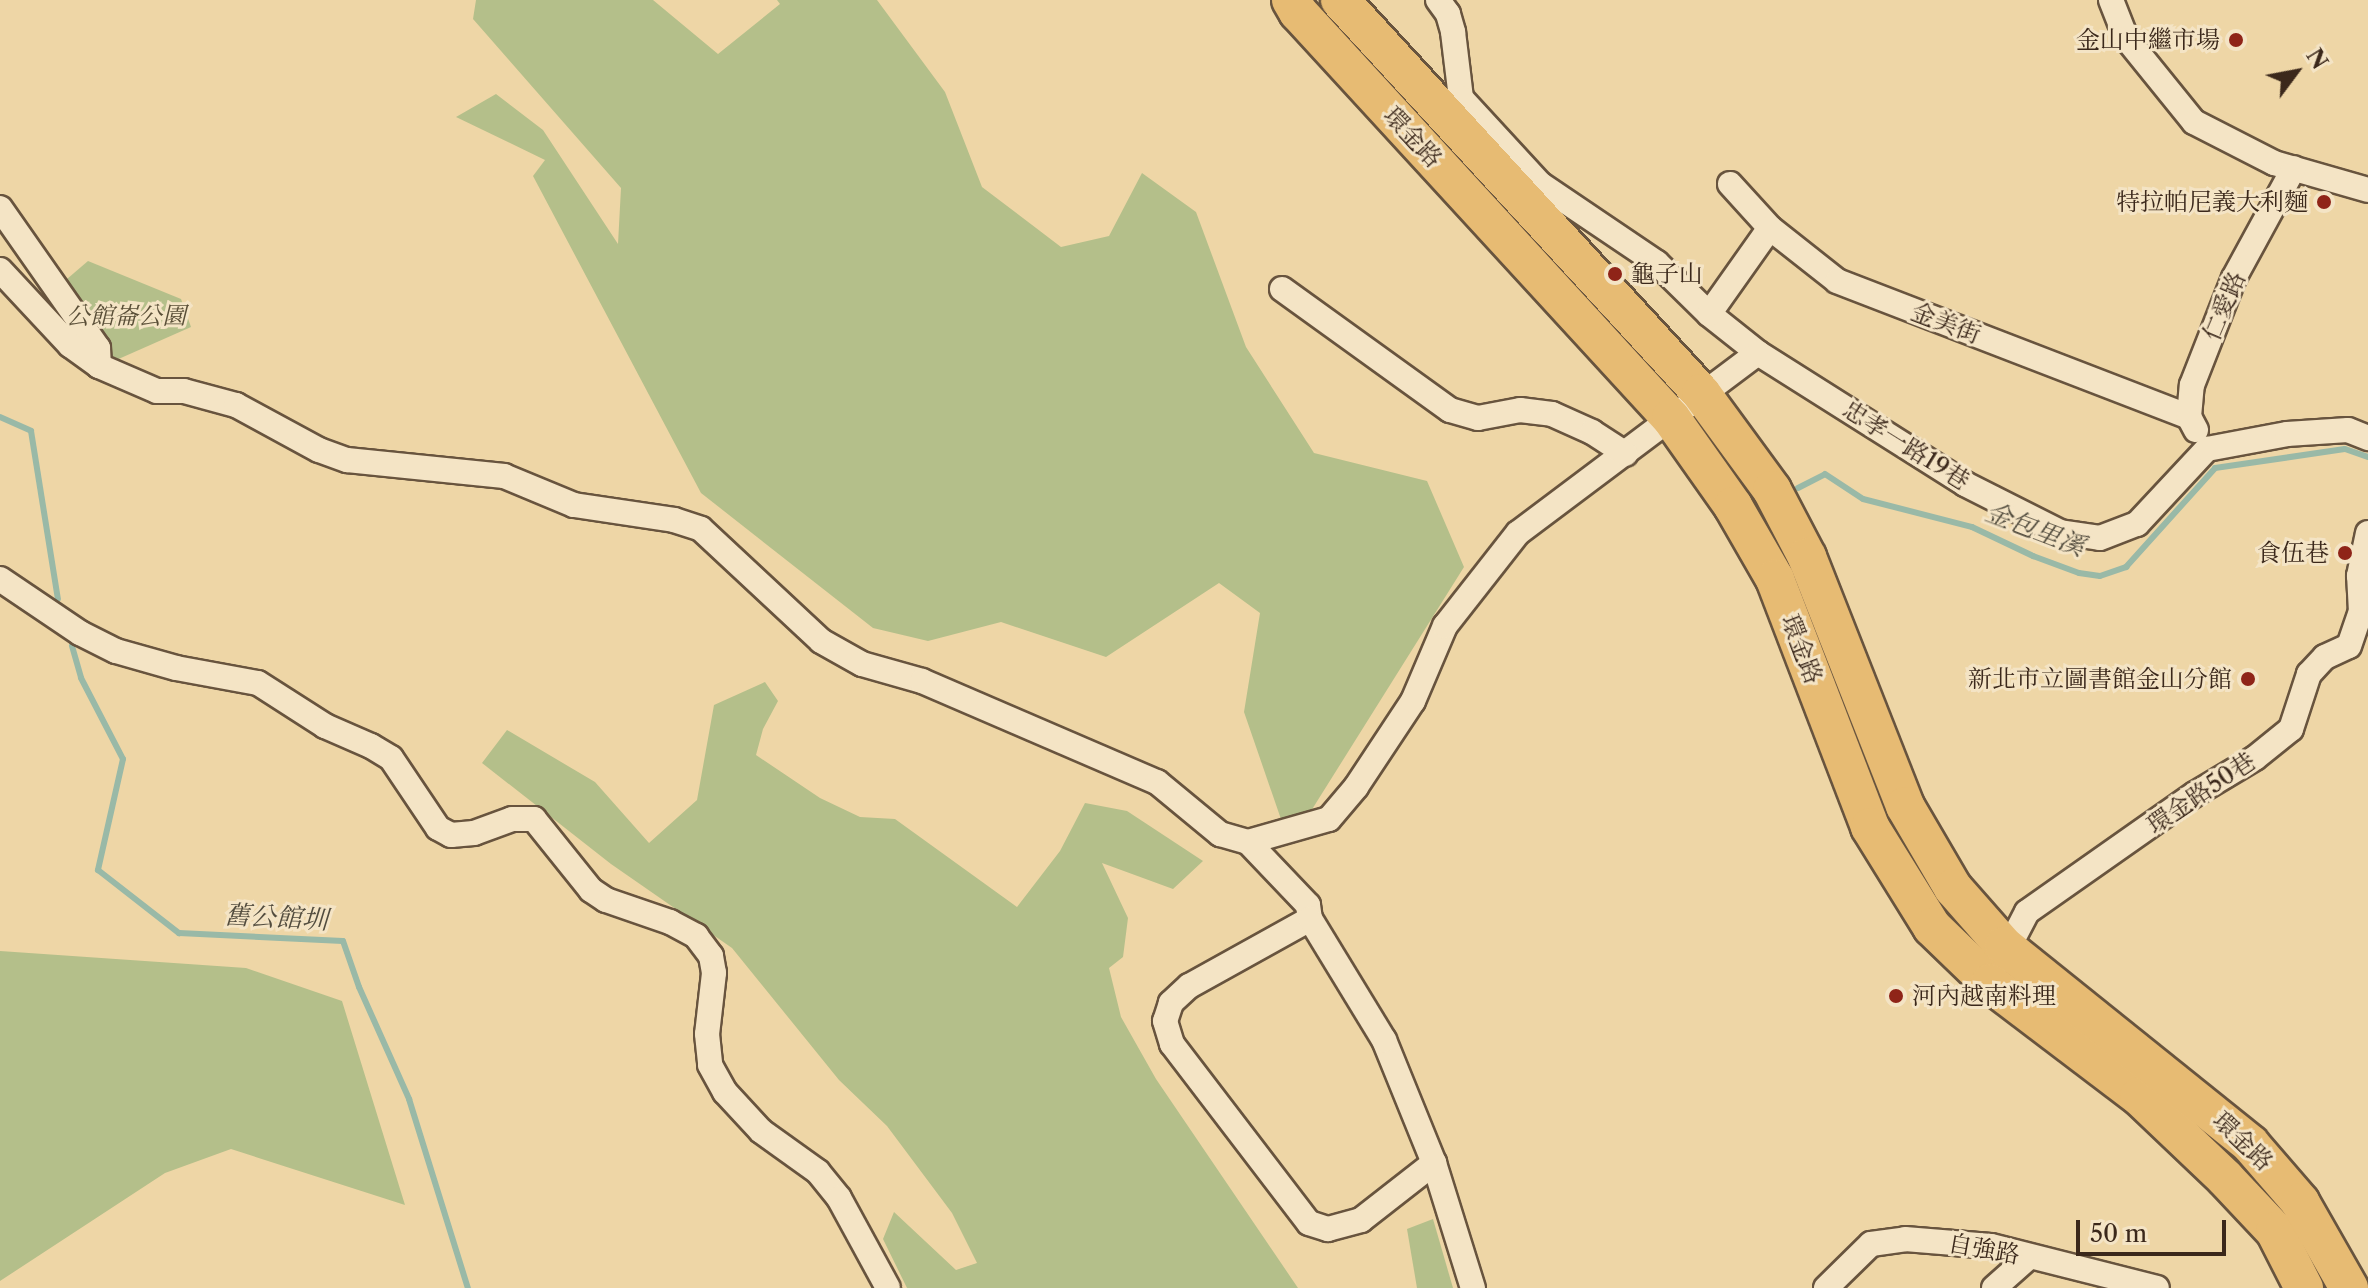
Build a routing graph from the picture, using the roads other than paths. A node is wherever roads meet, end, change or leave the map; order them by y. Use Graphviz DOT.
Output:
graph roads {
  1 [pos="1291,0"];
  2 [pos="1340,0"];
  3 [pos="1438,0"];
  4 [pos="2111,0"];
  5 [pos="2294,168"];
  6 [pos="1730,184"];
  7 [pos="2368,190"];
  8 [pos="0,208"];
  9 [pos="1770,228"];
  10 [pos="0,270"];
  11 [pos="1282,289"];
  12 [pos="1709,314"];
  13 [pos="1758,353"];
  14 [pos="99,366"];
  15 [pos="1701,393"];
  16 [pos="2189,417"];
  17 [pos="1671,418"];
  18 [pos="2368,438"];
  19 [pos="2207,449"];
  20 [pos="1626,454"];
  21 [pos="2368,533"];
  22 [pos="2364,578"];
  23 [pos="0,579"];
  24 [pos="1248,842"];
  25 [pos="1310,919"];
  26 [pos="2008,950"];
  27 [pos="1990,983"];
  28 [pos="1434,1163"];
  29 [pos="2029,1257"];
  30 [pos="888,1288"];
  31 [pos="1473,1288"];
  32 [pos="1826,1288"];
  33 [pos="1994,1288"];
  34 [pos="2157,1288"];
  35 [pos="2304,1288"];
  36 [pos="2349,1288"];
  1 -- 17 [label="main road, 環金路"];
  2 -- 15 [label="main road, 環金路"];
  3 -- 12 [label="street, 忠孝一路19巷"];
  4 -- 5 [label="street"];
  5 -- 7 [label="street"];
  5 -- 16 [label="street, 仁愛路"];
  6 -- 9 [label="street, 金美街"];
  8 -- 14 [label="street"];
  9 -- 12 [label="street"];
  9 -- 16 [label="street, 金美街"];
  10 -- 14 [label="street"];
  11 -- 20 [label="street"];
  12 -- 13 [label="street, 忠孝一路19巷"];
  13 -- 15 [label="street"];
  13 -- 19 [label="street, 忠孝一路19巷"];
  14 -- 24 [label="street"];
  15 -- 17 [label="street"];
  15 -- 26 [label="main road, 環金路"];
  16 -- 19 [label="street"];
  17 -- 20 [label="street"];
  17 -- 27 [label="main road, 環金路"];
  18 -- 19 [label="street"];
  20 -- 24 [label="street"];
  21 -- 22 [label="street, 環金路50巷"];
  22 -- 26 [label="street, 環金路50巷"];
  23 -- 30 [label="street"];
  24 -- 25 [label="street"];
  25 -- 28 [label="street"];
  25 -- 28 [label="street"];
  26 -- 27 [label="street, 環金路50巷"];
  26 -- 36 [label="main road, 環金路"];
  27 -- 35 [label="main road, 環金路"];
  28 -- 31 [label="street"];
  29 -- 32 [label="street, 自強路"];
  29 -- 33 [label="street"];
  29 -- 34 [label="street, 自強路"];
}
